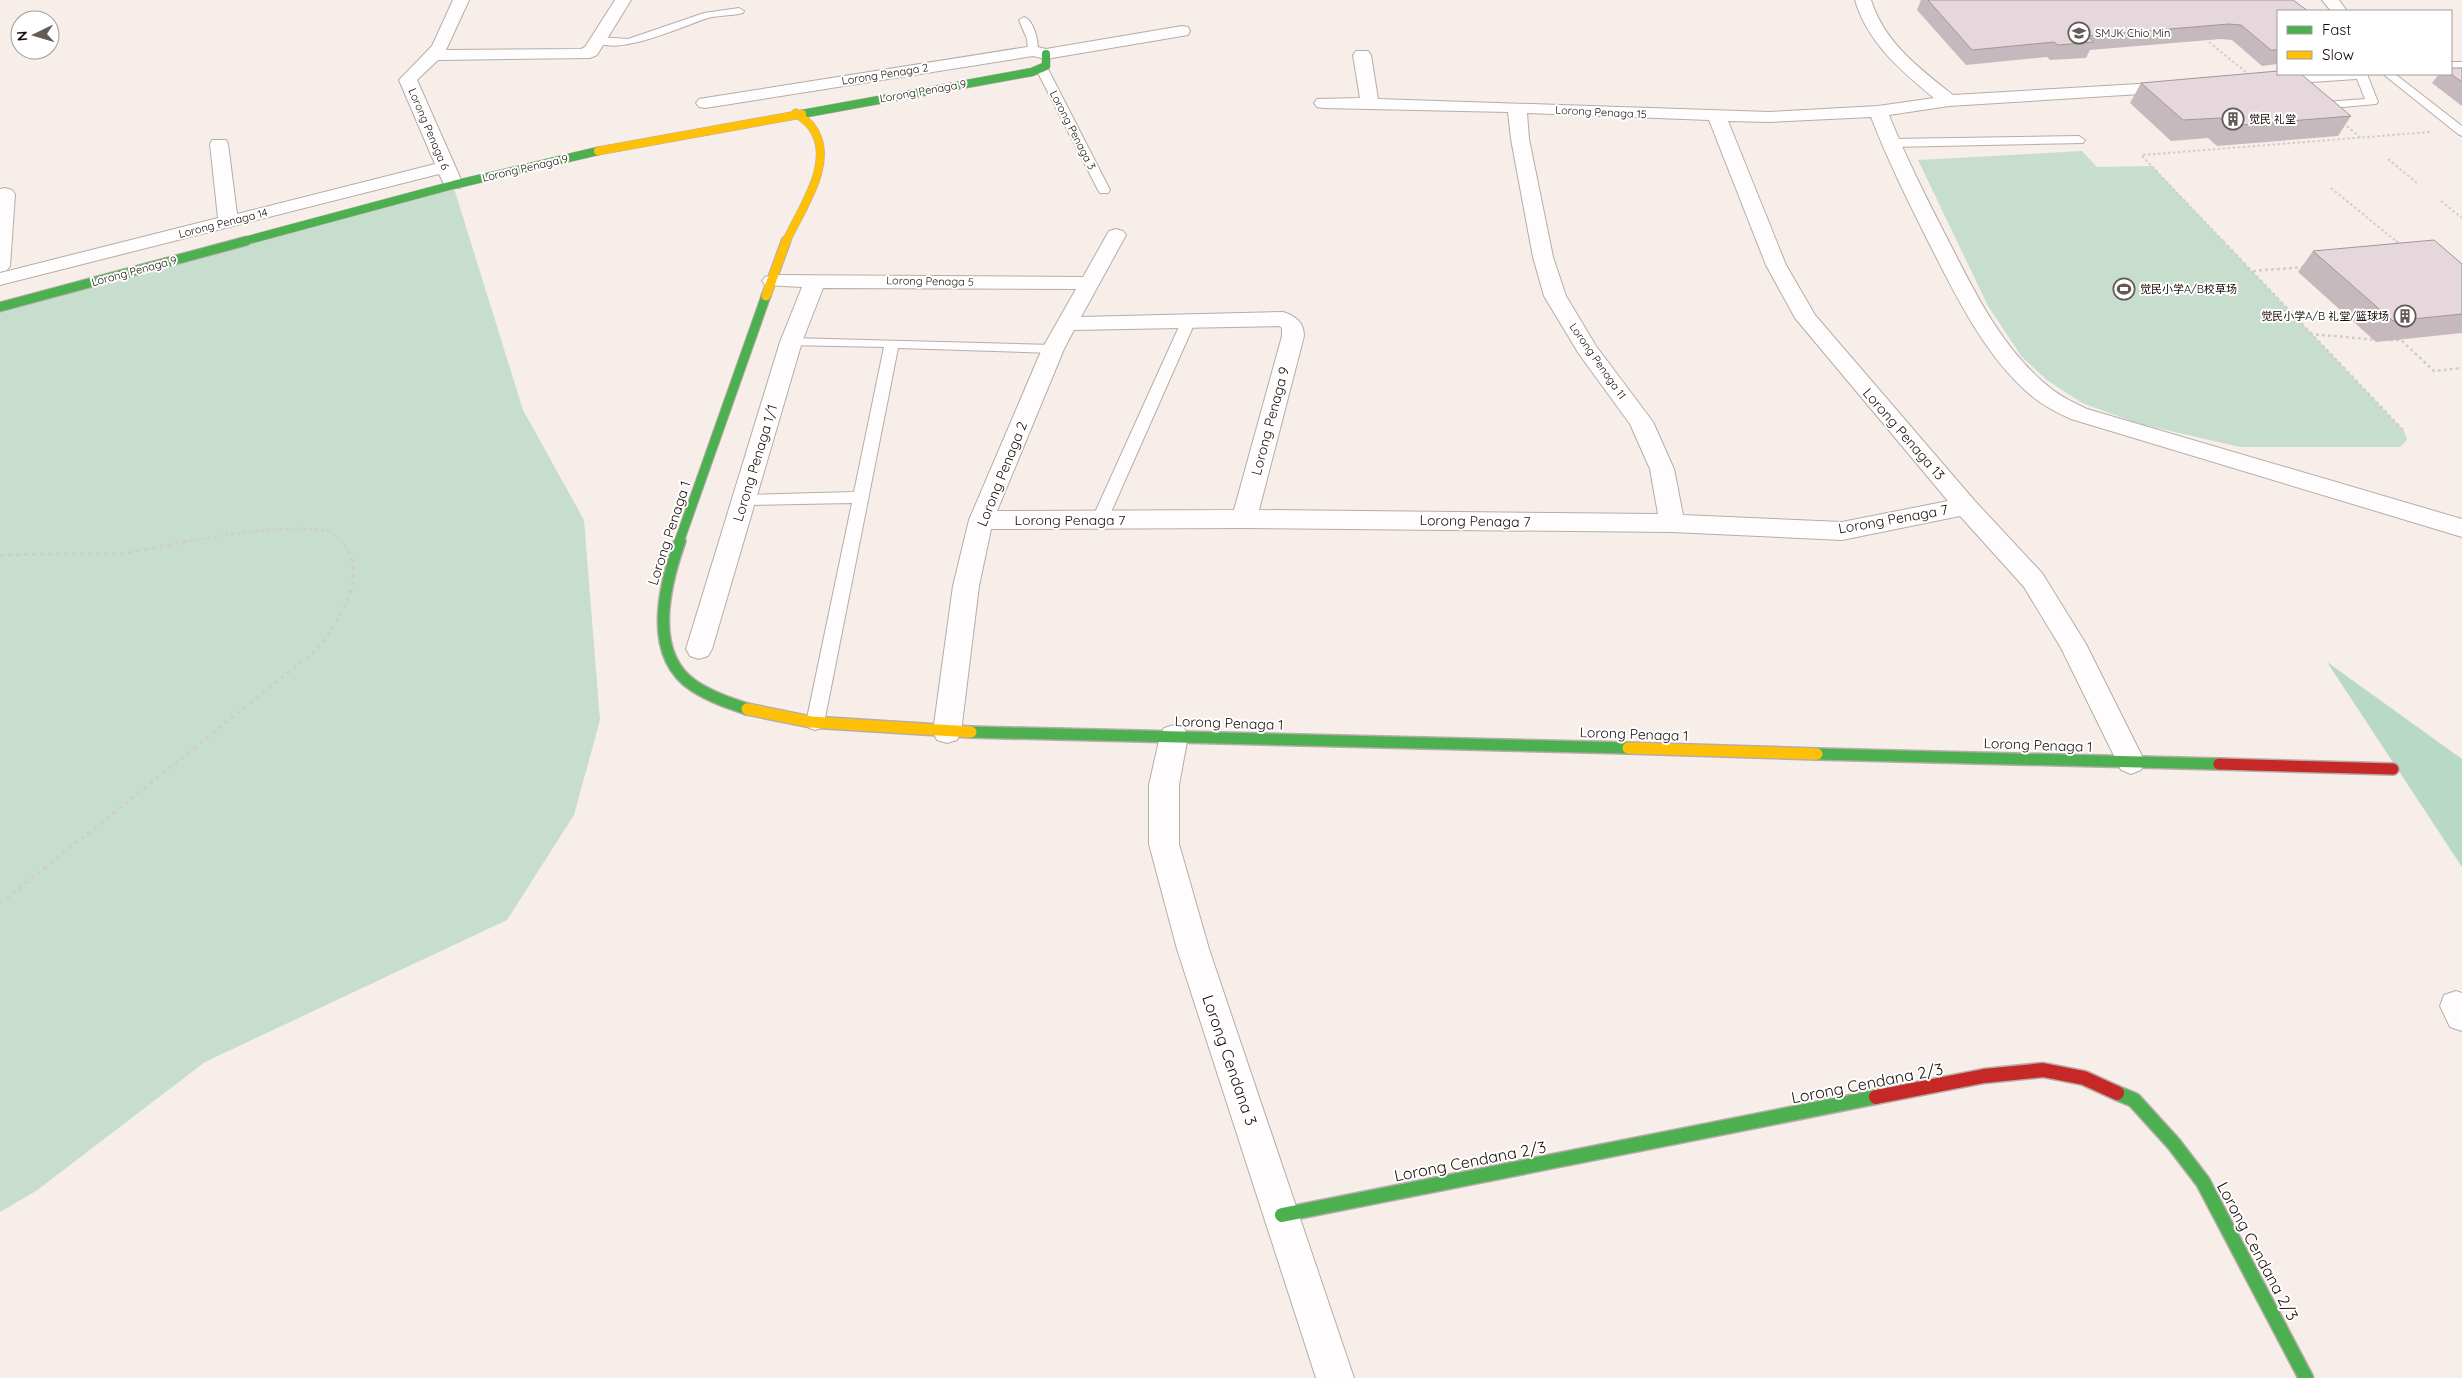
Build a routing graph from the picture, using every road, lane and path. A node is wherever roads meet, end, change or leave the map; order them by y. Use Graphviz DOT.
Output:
graph roads {
  1 [pos="461,0"];
  2 [pos="623,0"];
  3 [pos="1863,0"];
  4 [pos="2330,0"];
  5 [pos="2339,10"];
  6 [pos="739,11"];
  7 [pos="1024,20"];
  8 [pos="1182,31"];
  9 [pos="598,40"];
  10 [pos="2209,42"];
  11 [pos="439,47"];
  12 [pos="1362,55"];
  13 [pos="1041,58"];
  14 [pos="2342,75"];
  15 [pos="2361,75"];
  16 [pos="2389,75"];
  17 [pos="2250,78"];
  18 [pos="2273,80"];
  19 [pos="2193,86"];
  20 [pos="2295,89"];
  21 [pos="2308,97"];
  22 [pos="1949,101"];
  23 [pos="706,102"];
  24 [pos="1323,104"];
  25 [pos="1370,104"];
  26 [pos="1517,107"];
  27 [pos="1878,111"];
  28 [pos="796,113"];
  29 [pos="1716,117"];
  30 [pos="2341,122"];
  31 [pos="2461,131"];
  32 [pos="2361,137"];
  33 [pos="2079,140"];
  34 [pos="1891,143"];
  35 [pos="219,144"];
  36 [pos="2388,160"];
  37 [pos="446,167"];
  38 [pos="2418,183"];
  39 [pos="453,185"];
  40 [pos="2331,188"];
  41 [pos="1104,190"];
  42 [pos="5,194"];
  43 [pos="2440,201"];
  44 [pos="2462,218"];
  45 [pos="228,222"];
  46 [pos="1116,235"];
  47 [pos="2403,247"];
  48 [pos="0,266"];
  49 [pos="2310,266"];
  50 [pos="2253,271"];
  51 [pos="0,279"];
  52 [pos="815,280"];
  53 [pos="772,281"];
  54 [pos="1088,283"];
  55 [pos="0,307"];
  56 [pos="1189,320"];
  57 [pos="1067,324"];
  58 [pos="2310,334"];
  59 [pos="791,342"];
  60 [pos="892,343"];
  61 [pos="1054,349"];
  62 [pos="2462,368"];
  63 [pos="2404,431"];
  64 [pos="860,497"];
  65 [pos="744,500"];
  66 [pos="1965,506"];
  67 [pos="1100,519"];
  68 [pos="1244,519"];
  69 [pos="981,520"];
  70 [pos="1672,523"];
  71 [pos="2462,528"];
  72 [pos="0,555"];
  73 [pos="699,649"];
  74 [pos="815,723"];
  75 [pos="947,732"];
  76 [pos="1174,736"];
  77 [pos="2132,762"];
  78 [pos="2392,769"];
  79 [pos="0,904"];
  80 [pos="1282,1215"];
  81 [pos="1335,1378"];
  82 [pos="2306,1378"];
  1 -- 11 [label="street, Lorong Penaga 6"];
  2 -- 9 [label="street"];
  3 -- 22 [label="street"];
  4 -- 5 [label="street"];
  6 -- 9 [label="lane"];
  7 -- 13 [label="lane"];
  8 -- 13 [label="street, Lorong Penaga 2"];
  9 -- 11 [label="street"];
  10 -- 17 [label="path"];
  11 -- 37 [label="street, Lorong Penaga 6"];
  12 -- 25 [label="street"];
  13 -- 23 [label="street, Lorong Penaga 2"];
  13 -- 28 [label="street, Lorong Penaga 9"];
  13 -- 41 [label="lane, Lorong Penaga 3"];
  14 -- 18 [label="street"];
  15 -- 21 [label="lane"];
  16 -- 31 [label="lane"];
  17 -- 18 [label="street"];
  18 -- 20 [label="lane"];
  19 -- 22 [label="street, Lorong Penaga 15"];
  22 -- 27 [label="street, Lorong Penaga 15"];
  24 -- 25 [label="street, Lorong Penaga 15"];
  25 -- 26 [label="street, Lorong Penaga 15"];
  26 -- 29 [label="street, Lorong Penaga 15"];
  26 -- 70 [label="street, Lorong Penaga 11"];
  27 -- 29 [label="street, Lorong Penaga 15"];
  27 -- 34 [label="street"];
  28 -- 39 [label="street, Lorong Penaga 9"];
  28 -- 53 [label="street, Lorong Penaga 1"];
  29 -- 66 [label="street, Lorong Penaga 13"];
  30 -- 32 [label="path"];
  31 -- 32 [label="path"];
  32 -- 50 [label="path"];
  33 -- 34 [label="lane"];
  34 -- 71 [label="street"];
  35 -- 45 [label="street"];
  36 -- 38 [label="path"];
  37 -- 39 [label="street, Lorong Penaga 6"];
  37 -- 45 [label="street, Lorong Penaga 14"];
  39 -- 55 [label="street, Lorong Penaga 9"];
  40 -- 47 [label="path"];
  42 -- 48 [label="street"];
  43 -- 44 [label="path"];
  45 -- 51 [label="street, Lorong Penaga 14"];
  46 -- 54 [label="street, Lorong Penaga 2"];
  49 -- 50 [label="path"];
  50 -- 58 [label="path"];
  52 -- 53 [label="street, Lorong Penaga 5"];
  52 -- 54 [label="street, Lorong Penaga 5"];
  52 -- 59 [label="street, Lorong Penaga 1/1"];
  53 -- 74 [label="street, Lorong Penaga 1"];
  54 -- 57 [label="street, Lorong Penaga 2"];
  56 -- 57 [label="street"];
  56 -- 67 [label="lane"];
  56 -- 68 [label="street, Lorong Penaga 9"];
  57 -- 61 [label="street, Lorong Penaga 2"];
  58 -- 62 [label="path"];
  58 -- 63 [label="path"];
  59 -- 60 [label="lane"];
  59 -- 65 [label="street, Lorong Penaga 1/1"];
  60 -- 61 [label="lane"];
  60 -- 64 [label="lane"];
  61 -- 69 [label="street, Lorong Penaga 2"];
  64 -- 65 [label="lane"];
  64 -- 74 [label="lane"];
  65 -- 73 [label="street, Lorong Penaga 1/1"];
  66 -- 70 [label="street, Lorong Penaga 7"];
  66 -- 77 [label="street, Lorong Penaga 13"];
  67 -- 68 [label="street, Lorong Penaga 7"];
  67 -- 69 [label="street, Lorong Penaga 7"];
  68 -- 70 [label="street, Lorong Penaga 7"];
  69 -- 75 [label="street, Lorong Penaga 2"];
  72 -- 79 [label="path"];
  74 -- 75 [label="street, Lorong Penaga 1"];
  75 -- 76 [label="street, Lorong Penaga 1"];
  76 -- 77 [label="street, Lorong Penaga 1"];
  76 -- 80 [label="street, Lorong Cendana 3"];
  77 -- 78 [label="street, Lorong Penaga 1"];
  80 -- 81 [label="street, Lorong Cendana 3"];
  80 -- 82 [label="street, Lorong Cendana 2/3"];
}
